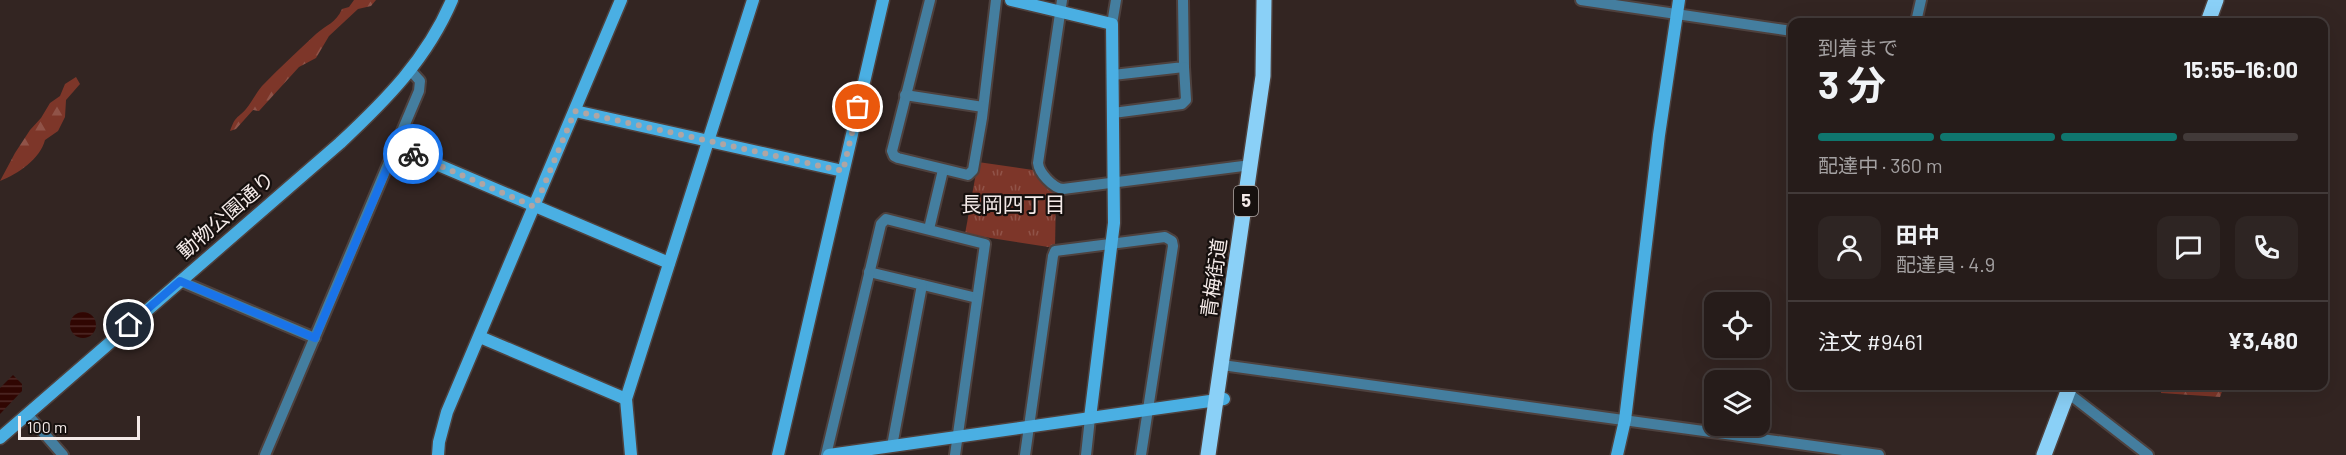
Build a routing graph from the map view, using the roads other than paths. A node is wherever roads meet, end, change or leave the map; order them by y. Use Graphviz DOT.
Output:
graph roads {
  1 [pos="452,0"];
  2 [pos="621,0"];
  3 [pos="753,0"];
  4 [pos="883,0"];
  5 [pos="930,0"];
  6 [pos="996,0"];
  7 [pos="1011,0"];
  8 [pos="1116,0"];
  9 [pos="1183,0"];
  10 [pos="1264,0"];
  11 [pos="1272,0"];
  12 [pos="1581,0"];
  13 [pos="1680,0"];
  14 [pos="1921,0"];
  15 [pos="2216,0"];
  16 [pos="1060,6"];
  17 [pos="1677,14"];
  18 [pos="1917,18"];
  19 [pos="2209,18"];
  20 [pos="1112,24"];
  21 [pos="1788,30"];
  22 [pos="1184,67"];
  23 [pos="411,71"];
  24 [pos="1113,75"];
  25 [pos="905,95"];
  26 [pos="984,107"];
  27 [pos="575,111"];
  28 [pos="1113,113"];
  29 [pos="709,142"];
  30 [pos="396,147"];
  31 [pos="1251,165"];
  32 [pos="943,170"];
  33 [pos="843,171"];
  34 [pos="1114,182"];
  35 [pos="535,207"];
  36 [pos="929,229"];
  37 [pos="1112,244"];
  38 [pos="669,263"];
  39 [pos="869,272"];
  40 [pos="180,281"];
  41 [pos="922,285"];
  42 [pos="977,298"];
  43 [pos="480,337"];
  44 [pos="315,338"];
  45 [pos="1225,365"];
  46 [pos="2069,390"];
  47 [pos="2070,390"];
  48 [pos="626,399"];
  49 [pos="1220,400"];
  50 [pos="1148,410"];
  51 [pos="27,414"];
  52 [pos="1090,418"];
  53 [pos="1625,420"];
  54 [pos="1029,427"];
  55 [pos="958,437"];
  56 [pos="0,438"];
  57 [pos="892,446"];
  58 [pos="63,455"];
  59 [pos="266,455"];
  60 [pos="438,455"];
  61 [pos="631,455"];
  62 [pos="778,455"];
  63 [pos="827,455"];
  64 [pos="955,455"];
  65 [pos="1025,455"];
  66 [pos="1086,455"];
  67 [pos="1141,455"];
  68 [pos="1208,455"];
  69 [pos="1217,455"];
  70 [pos="1617,455"];
  71 [pos="1879,455"];
  72 [pos="2044,455"];
  73 [pos="2148,455"];
  1 -- 23 [label="street, 動物公園通り"];
  2 -- 27 [label="street"];
  3 -- 29 [label="street"];
  4 -- 33 [label="street"];
  5 -- 25 [label="street"];
  6 -- 26 [label="street"];
  7 -- 16 [label="street"];
  8 -- 20 [label="street"];
  9 -- 22 [label="street"];
  10 -- 31 [label="main road, 青梅街道 / 5"];
  11 -- 45 [label="main road, 青梅街道 / 5"];
  12 -- 17 [label="street"];
  13 -- 17 [label="street"];
  14 -- 18 [label="street"];
  15 -- 19 [label="main road"];
  16 -- 20 [label="street"];
  16 -- 34 [label="street"];
  17 -- 21 [label="street"];
  17 -- 53 [label="street"];
  20 -- 24 [label="street"];
  22 -- 24 [label="street"];
  22 -- 28 [label="street"];
  23 -- 30 [label="street"];
  23 -- 40 [label="street, 動物公園通り"];
  24 -- 28 [label="street"];
  25 -- 26 [label="street"];
  25 -- 32 [label="street"];
  26 -- 32 [label="street"];
  27 -- 29 [label="street"];
  27 -- 35 [label="street"];
  28 -- 34 [label="street"];
  29 -- 33 [label="street"];
  29 -- 38 [label="street"];
  30 -- 35 [label="street"];
  30 -- 44 [label="street"];
  31 -- 34 [label="street"];
  31 -- 45 [label="main road, 青梅街道 / 5"];
  32 -- 36 [label="street"];
  33 -- 62 [label="street"];
  34 -- 37 [label="street"];
  35 -- 38 [label="street"];
  35 -- 43 [label="street"];
  36 -- 39 [label="street"];
  36 -- 42 [label="street"];
  37 -- 50 [label="street"];
  37 -- 52 [label="street"];
  37 -- 54 [label="street"];
  38 -- 48 [label="street"];
  39 -- 41 [label="street"];
  39 -- 63 [label="street"];
  40 -- 44 [label="street"];
  40 -- 51 [label="street, 動物公園通り"];
  41 -- 42 [label="street"];
  41 -- 57 [label="street"];
  42 -- 55 [label="street"];
  43 -- 48 [label="street"];
  43 -- 60 [label="street"];
  44 -- 59 [label="street"];
  45 -- 49 [label="main road, 青梅街道 / 5"];
  45 -- 53 [label="street"];
  46 -- 72 [label="main road"];
  47 -- 73 [label="street"];
  48 -- 61 [label="street"];
  49 -- 50 [label="street"];
  49 -- 68 [label="main road, 青梅街道 / 5"];
  49 -- 69 [label="main road, 青梅街道 / 5"];
  50 -- 52 [label="street"];
  50 -- 67 [label="street"];
  51 -- 56 [label="street, 動物公園通り"];
  51 -- 58 [label="street"];
  52 -- 54 [label="street"];
  52 -- 66 [label="street"];
  53 -- 70 [label="street"];
  53 -- 71 [label="street"];
  54 -- 55 [label="street"];
  54 -- 65 [label="street"];
  55 -- 57 [label="street"];
  55 -- 64 [label="street"];
  57 -- 63 [label="street"];
}
